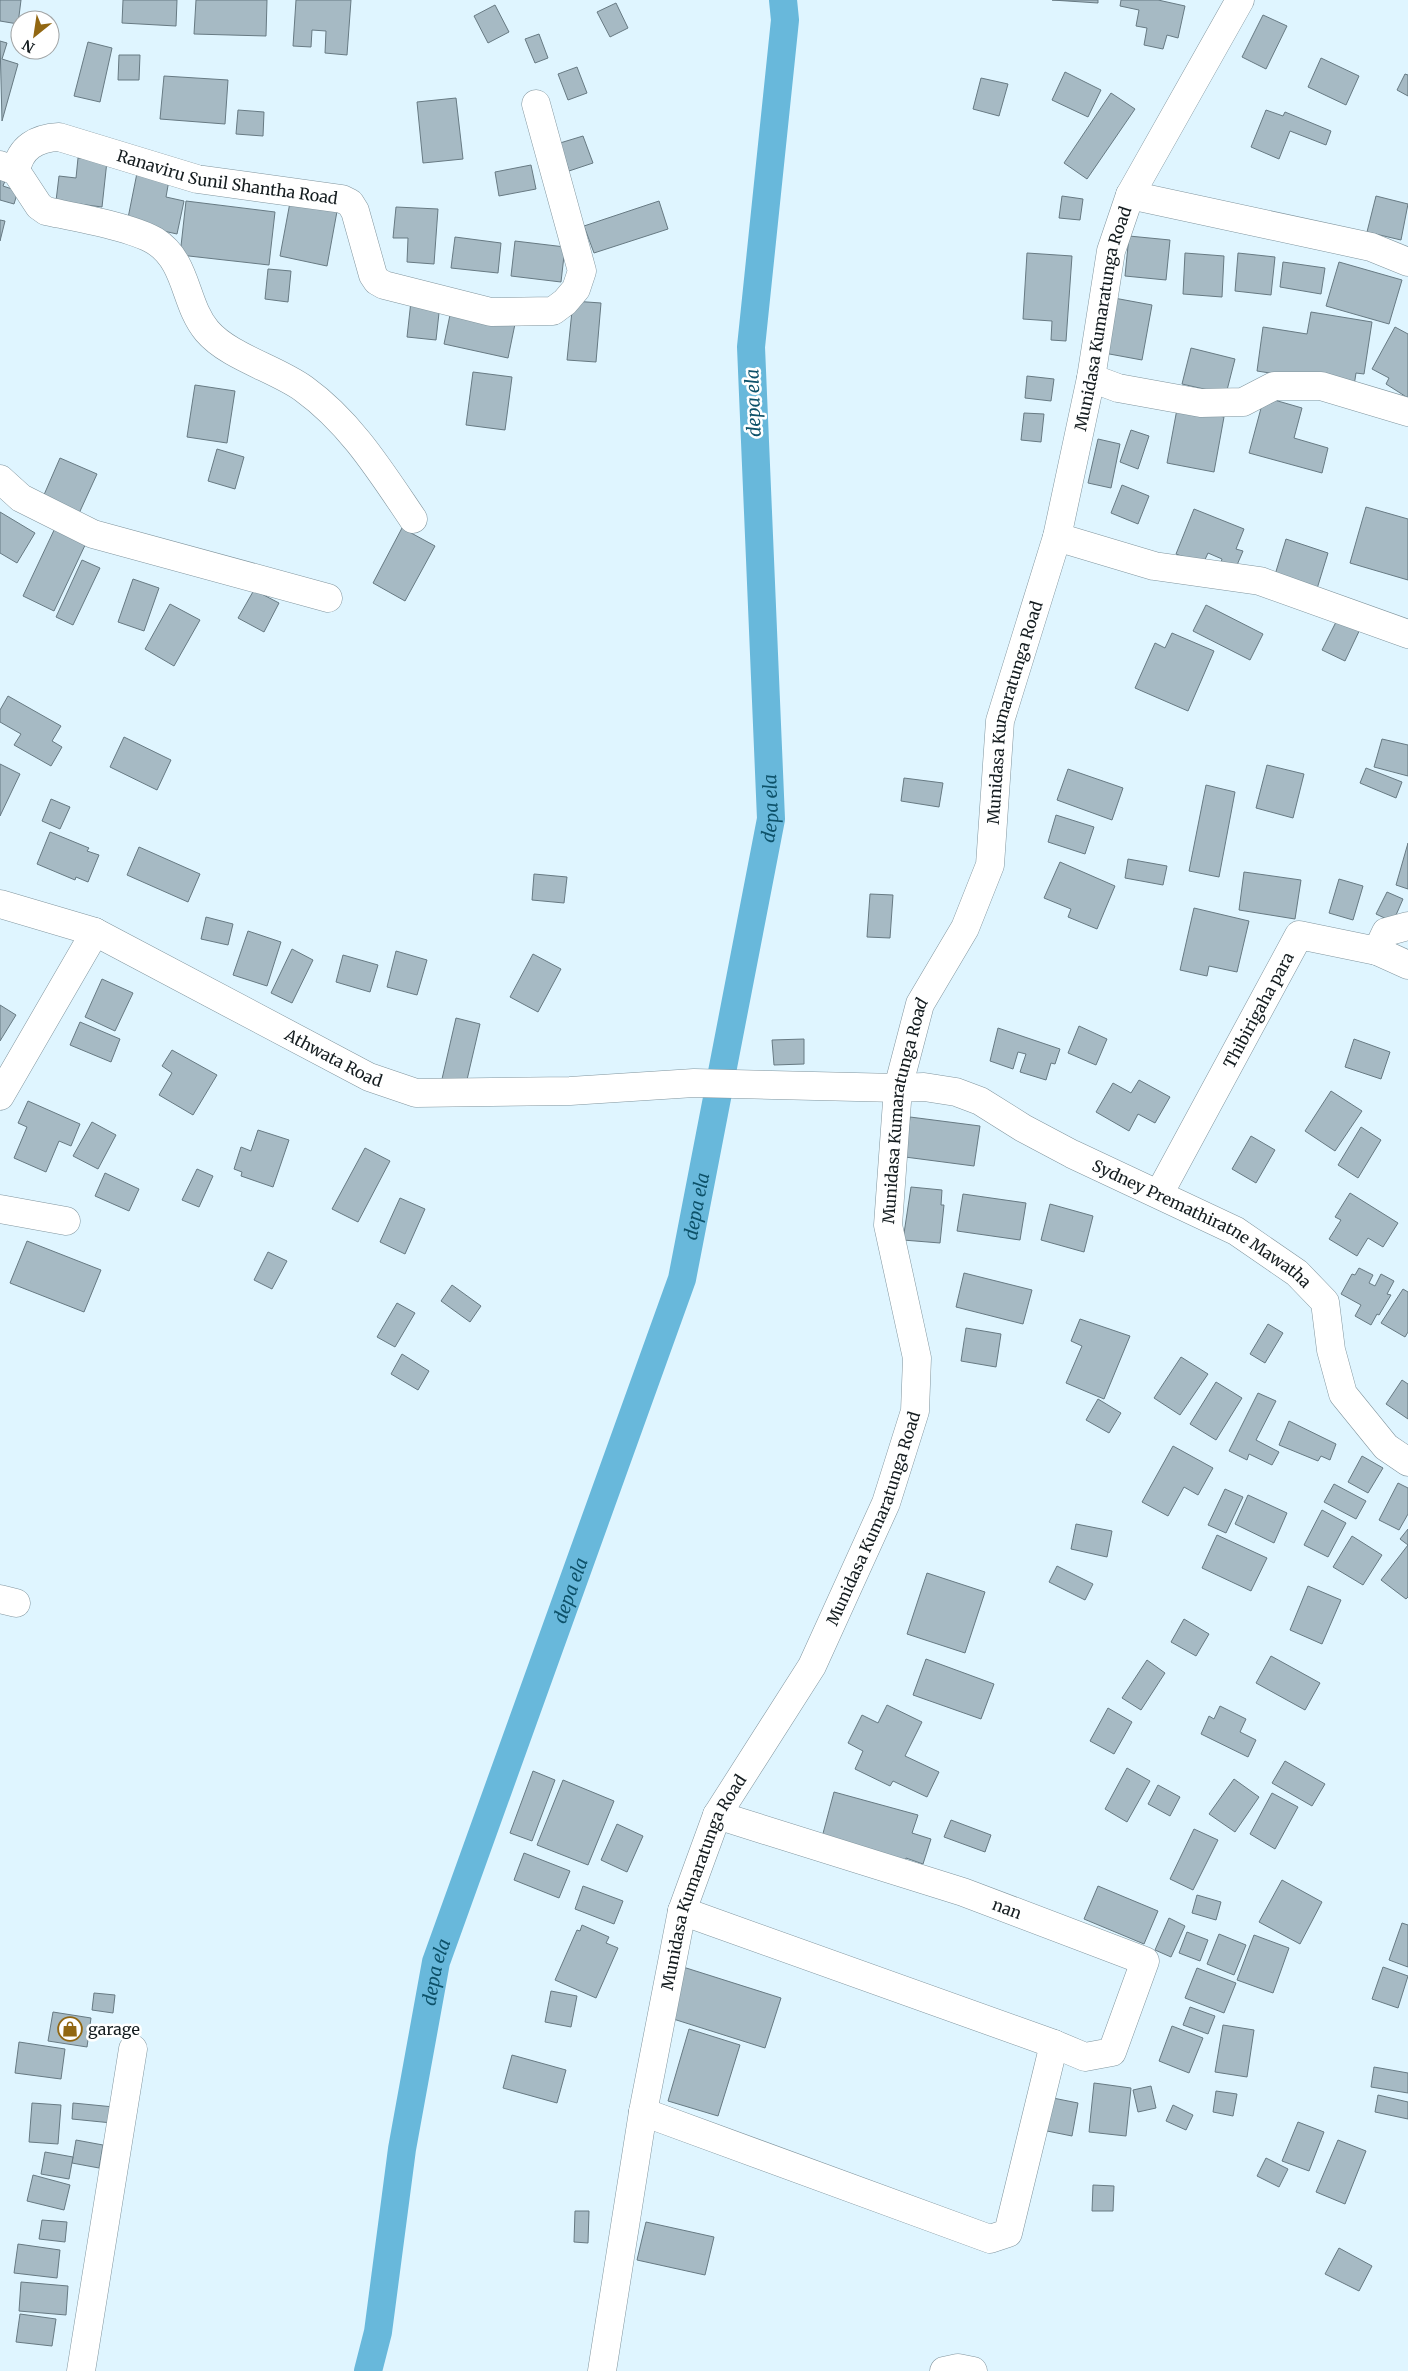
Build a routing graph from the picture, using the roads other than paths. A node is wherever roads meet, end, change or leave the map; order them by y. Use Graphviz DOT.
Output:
graph roads {
  1 [pos="1240,0"];
  2 [pos="536,104"];
  3 [pos="8,168"];
  4 [pos="1130,196"];
  5 [pos="1408,262"];
  6 [pos="1091,378"];
  7 [pos="1408,412"];
  8 [pos="0,479"];
  9 [pos="413,519"];
  10 [pos="1057,537"];
  11 [pos="328,598"];
  12 [pos="1408,634"];
  13 [pos="0,904"];
  14 [pos="1408,926"];
  15 [pos="94,932"];
  16 [pos="1377,951"];
  17 [pos="1408,965"];
  18 [pos="745,1085"];
  19 [pos="898,1088"];
  20 [pos="0,1096"];
  21 [pos="1159,1194"];
  22 [pos="0,1209"];
  23 [pos="66,1221"];
  24 [pos="1408,1462"];
  25 [pos="717,1815"];
  26 [pos="682,1911"];
  27 [pos="1054,2044"];
  28 [pos="133,2048"];
  29 [pos="644,2112"];
  30 [pos="81,2371"];
  31 [pos="602,2371"];
  32 [pos="944,2371"];
  33 [pos="972,2371"];
  1 -- 4 [label="street, Munidasa Kumaratunga Road"];
  2 -- 3 [label="street, Ranaviru Sunil Shantha Road"];
  3 -- 9 [label="street"];
  4 -- 5 [label="street"];
  4 -- 6 [label="street, Munidasa Kumaratunga Road"];
  6 -- 7 [label="street"];
  6 -- 10 [label="street, Munidasa Kumaratunga Road"];
  8 -- 11 [label="street"];
  10 -- 12 [label="street"];
  10 -- 19 [label="street, Munidasa Kumaratunga Road"];
  13 -- 15 [label="street, Athwata Road"];
  14 -- 16 [label="street"];
  15 -- 18 [label="street, Athwata Road"];
  15 -- 20 [label="street"];
  16 -- 17 [label="street"];
  16 -- 21 [label="street, Thibirigaha para"];
  18 -- 19 [label="street, Sydney Premathiratne Mawatha"];
  19 -- 21 [label="street, Sydney Premathiratne Mawatha"];
  19 -- 25 [label="street, Munidasa Kumaratunga Road"];
  21 -- 24 [label="street, Sydney Premathiratne Mawatha"];
  22 -- 23 [label="street"];
  25 -- 26 [label="street, Munidasa Kumaratunga Road"];
  25 -- 27 [label="street, nan"];
  26 -- 27 [label="street"];
  26 -- 29 [label="street, Munidasa Kumaratunga Road"];
  27 -- 29 [label="street"];
  28 -- 30 [label="street"];
  29 -- 31 [label="street, Munidasa Kumaratunga Road"];
  32 -- 33 [label="street"];
}
